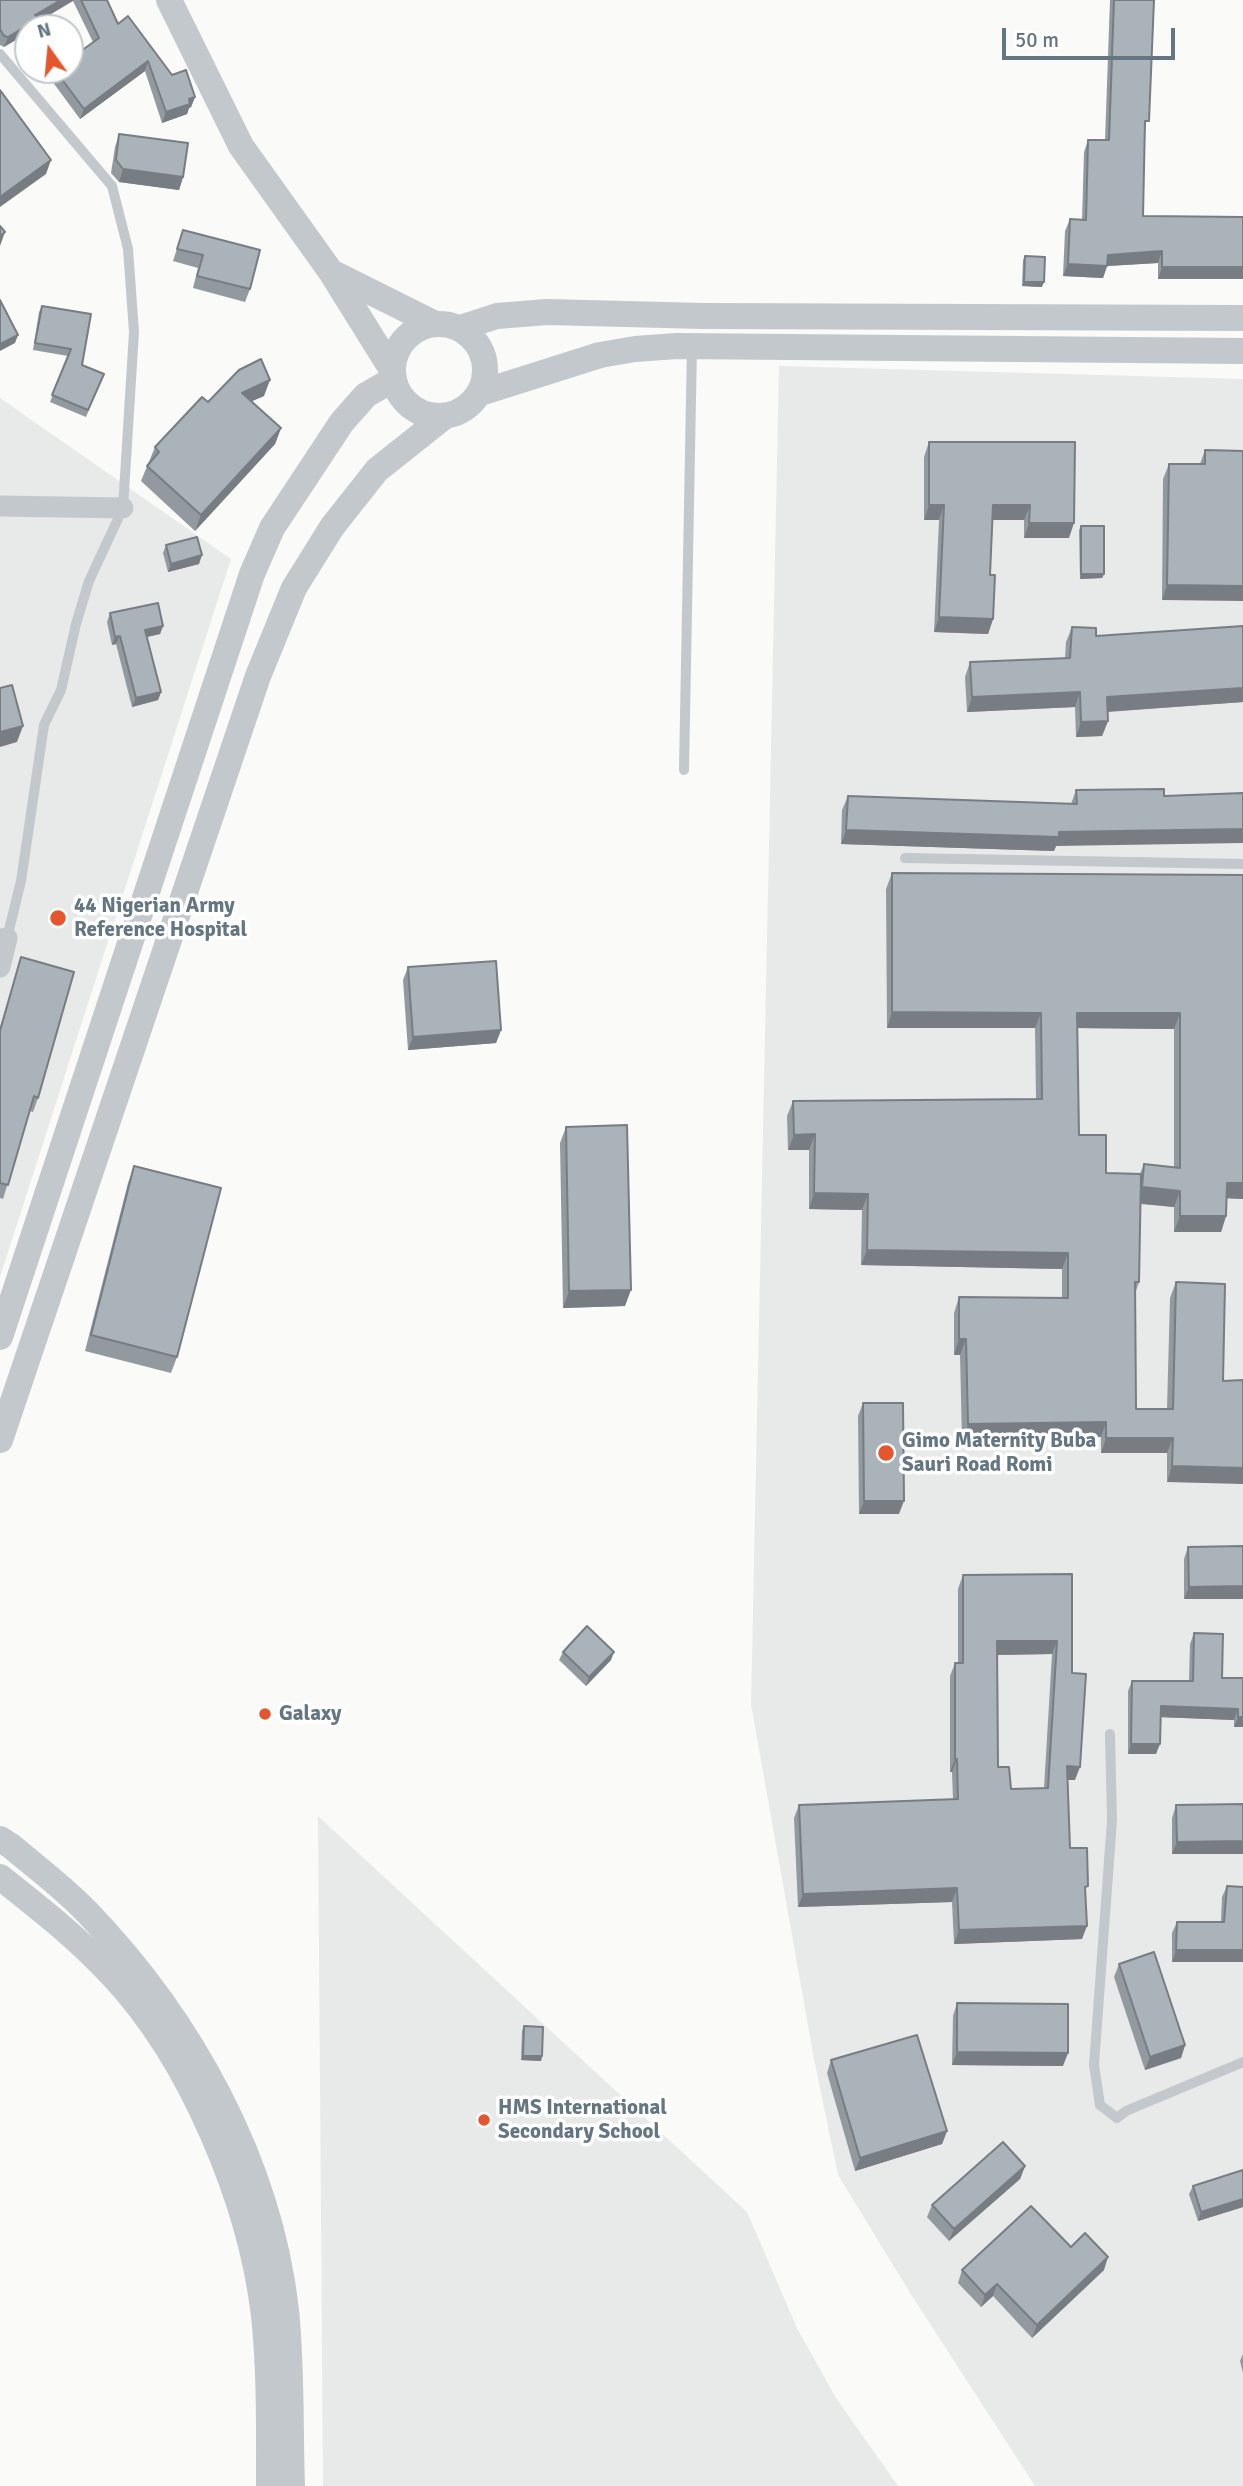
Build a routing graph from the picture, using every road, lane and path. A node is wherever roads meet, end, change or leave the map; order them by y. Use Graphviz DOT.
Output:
graph roads {
  1 [pos="169,0"];
  2 [pos="0,54"];
  3 [pos="331,272"];
  4 [pos="1243,318"];
  5 [pos="447,326"];
  6 [pos="692,346"];
  7 [pos="1243,351"];
  8 [pos="393,375"];
  9 [pos="480,393"];
  10 [pos="445,416"];
  11 [pos="0,506"];
  12 [pos="123,508"];
  13 [pos="684,770"];
  14 [pos="905,858"];
  15 [pos="1243,864"];
  16 [pos="4,939"];
  17 [pos="0,967"];
  18 [pos="0,1337"];
  19 [pos="0,1440"];
  20 [pos="1110,1734"];
  21 [pos="0,1839"];
  22 [pos="0,1877"];
  23 [pos="1243,2062"];
  24 [pos="269,2486"];
  25 [pos="292,2486"];
  1 -- 3 [label="street"];
  2 -- 12 [label="lane"];
  3 -- 5 [label="street"];
  3 -- 8 [label="street"];
  4 -- 5 [label="street"];
  5 -- 8 [label="street"];
  5 -- 9 [label="street"];
  6 -- 7 [label="street"];
  6 -- 9 [label="street"];
  6 -- 13 [label="lane"];
  8 -- 10 [label="street"];
  8 -- 18 [label="street"];
  9 -- 10 [label="street"];
  10 -- 19 [label="street"];
  11 -- 12 [label="street"];
  12 -- 16 [label="lane"];
  14 -- 15 [label="lane"];
  16 -- 17 [label="street"];
  20 -- 23 [label="lane"];
  21 -- 25 [label="street"];
  22 -- 24 [label="street"];
}
